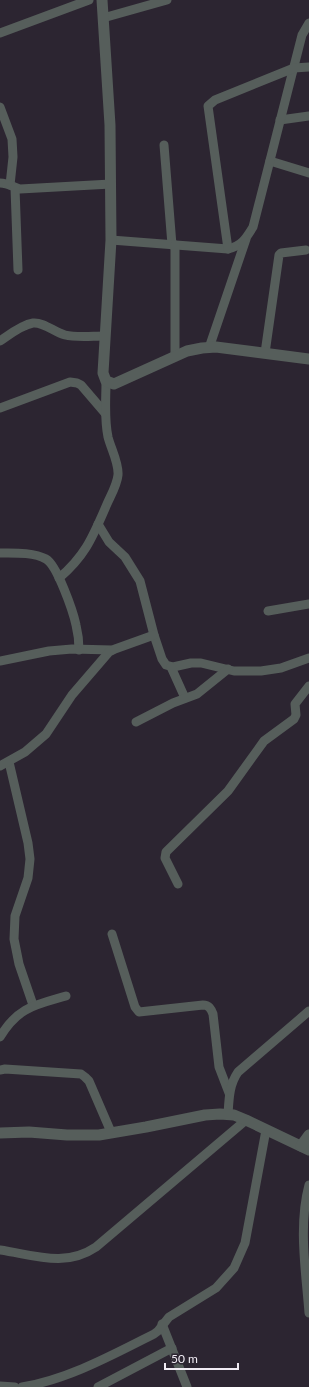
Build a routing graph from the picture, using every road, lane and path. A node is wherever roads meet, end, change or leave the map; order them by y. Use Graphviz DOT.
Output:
graph roads {
  1 [pos="89,0"];
  2 [pos="102,0"];
  3 [pos="167,0"];
  4 [pos="103,18"];
  5 [pos="309,24"];
  6 [pos="0,33"];
  7 [pos="309,67"];
  8 [pos="294,68"];
  9 [pos="0,107"];
  10 [pos="309,116"];
  11 [pos="280,120"];
  12 [pos="164,145"];
  13 [pos="270,161"];
  14 [pos="309,173"];
  15 [pos="0,183"];
  16 [pos="111,184"];
  17 [pos="13,186"];
  18 [pos="246,238"];
  19 [pos="111,240"];
  20 [pos="174,245"];
  21 [pos="228,250"];
  22 [pos="306,250"];
  23 [pos="18,270"];
  24 [pos="105,336"];
  25 [pos="0,342"];
  26 [pos="209,348"];
  27 [pos="265,353"];
  28 [pos="175,356"];
  29 [pos="309,358"];
  30 [pos="106,381"];
  31 [pos="0,408"];
  32 [pos="105,414"];
  33 [pos="98,524"];
  34 [pos="0,553"];
  35 [pos="59,578"];
  36 [pos="309,604"];
  37 [pos="268,610"];
  38 [pos="154,635"];
  39 [pos="79,650"];
  40 [pos="112,650"];
  41 [pos="309,658"];
  42 [pos="0,662"];
  43 [pos="171,667"];
  44 [pos="228,669"];
  45 [pos="309,686"];
  46 [pos="185,698"];
  47 [pos="136,722"];
  48 [pos="9,762"];
  49 [pos="0,766"];
  50 [pos="178,884"];
  51 [pos="112,934"];
  52 [pos="66,996"];
  53 [pos="33,1005"];
  54 [pos="309,1011"];
  55 [pos="0,1037"];
  56 [pos="0,1070"];
  57 [pos="229,1093"];
  58 [pos="228,1115"];
  59 [pos="246,1120"];
  60 [pos="266,1130"];
  61 [pos="111,1132"];
  62 [pos="0,1133"];
  63 [pos="309,1136"];
  64 [pos="305,1148"];
  65 [pos="309,1185"];
  66 [pos="0,1250"];
  67 [pos="309,1313"];
  68 [pos="162,1324"];
  69 [pos="172,1348"];
  70 [pos="0,1386"];
  71 [pos="15,1387"];
  72 [pos="22,1387"];
  73 [pos="98,1387"];
  74 [pos="187,1387"];
  1 -- 6 [label="street"];
  2 -- 4 [label="street"];
  3 -- 4 [label="street"];
  4 -- 16 [label="street"];
  5 -- 8 [label="street"];
  7 -- 8 [label="street"];
  8 -- 11 [label="street"];
  8 -- 21 [label="street"];
  9 -- 17 [label="street"];
  10 -- 11 [label="street"];
  11 -- 13 [label="street"];
  12 -- 20 [label="street"];
  13 -- 14 [label="street"];
  13 -- 18 [label="street"];
  15 -- 17 [label="street"];
  16 -- 17 [label="street"];
  16 -- 19 [label="street"];
  17 -- 23 [label="street"];
  18 -- 21 [label="street"];
  18 -- 26 [label="street"];
  19 -- 20 [label="street"];
  19 -- 24 [label="street"];
  20 -- 21 [label="street"];
  20 -- 28 [label="street"];
  22 -- 27 [label="street"];
  24 -- 25 [label="street"];
  24 -- 30 [label="street"];
  26 -- 27 [label="street"];
  26 -- 28 [label="street"];
  27 -- 29 [label="street"];
  28 -- 30 [label="street"];
  30 -- 32 [label="street"];
  31 -- 32 [label="street"];
  32 -- 33 [label="street"];
  33 -- 35 [label="street"];
  33 -- 38 [label="street"];
  34 -- 35 [label="street"];
  35 -- 39 [label="street"];
  36 -- 37 [label="street"];
  38 -- 40 [label="street"];
  38 -- 43 [label="street"];
  39 -- 40 [label="street"];
  39 -- 42 [label="street"];
  40 -- 48 [label="street"];
  41 -- 44 [label="street"];
  43 -- 44 [label="street"];
  43 -- 46 [label="street"];
  44 -- 46 [label="street"];
  45 -- 50 [label="street"];
  46 -- 47 [label="street"];
  48 -- 49 [label="street"];
  48 -- 53 [label="street"];
  51 -- 57 [label="street"];
  52 -- 53 [label="street"];
  53 -- 55 [label="street"];
  54 -- 57 [label="street"];
  56 -- 61 [label="street"];
  57 -- 58 [label="street"];
  58 -- 59 [label="street"];
  58 -- 61 [label="street"];
  59 -- 60 [label="street"];
  59 -- 66 [label="street"];
  60 -- 64 [label="street"];
  60 -- 68 [label="street"];
  61 -- 62 [label="street"];
  63 -- 64 [label="street"];
  65 -- 67 [label="street"];
  68 -- 69 [label="street"];
  68 -- 72 [label="street"];
  69 -- 73 [label="street"];
  69 -- 74 [label="street"];
  70 -- 71 [label="street"];
}
